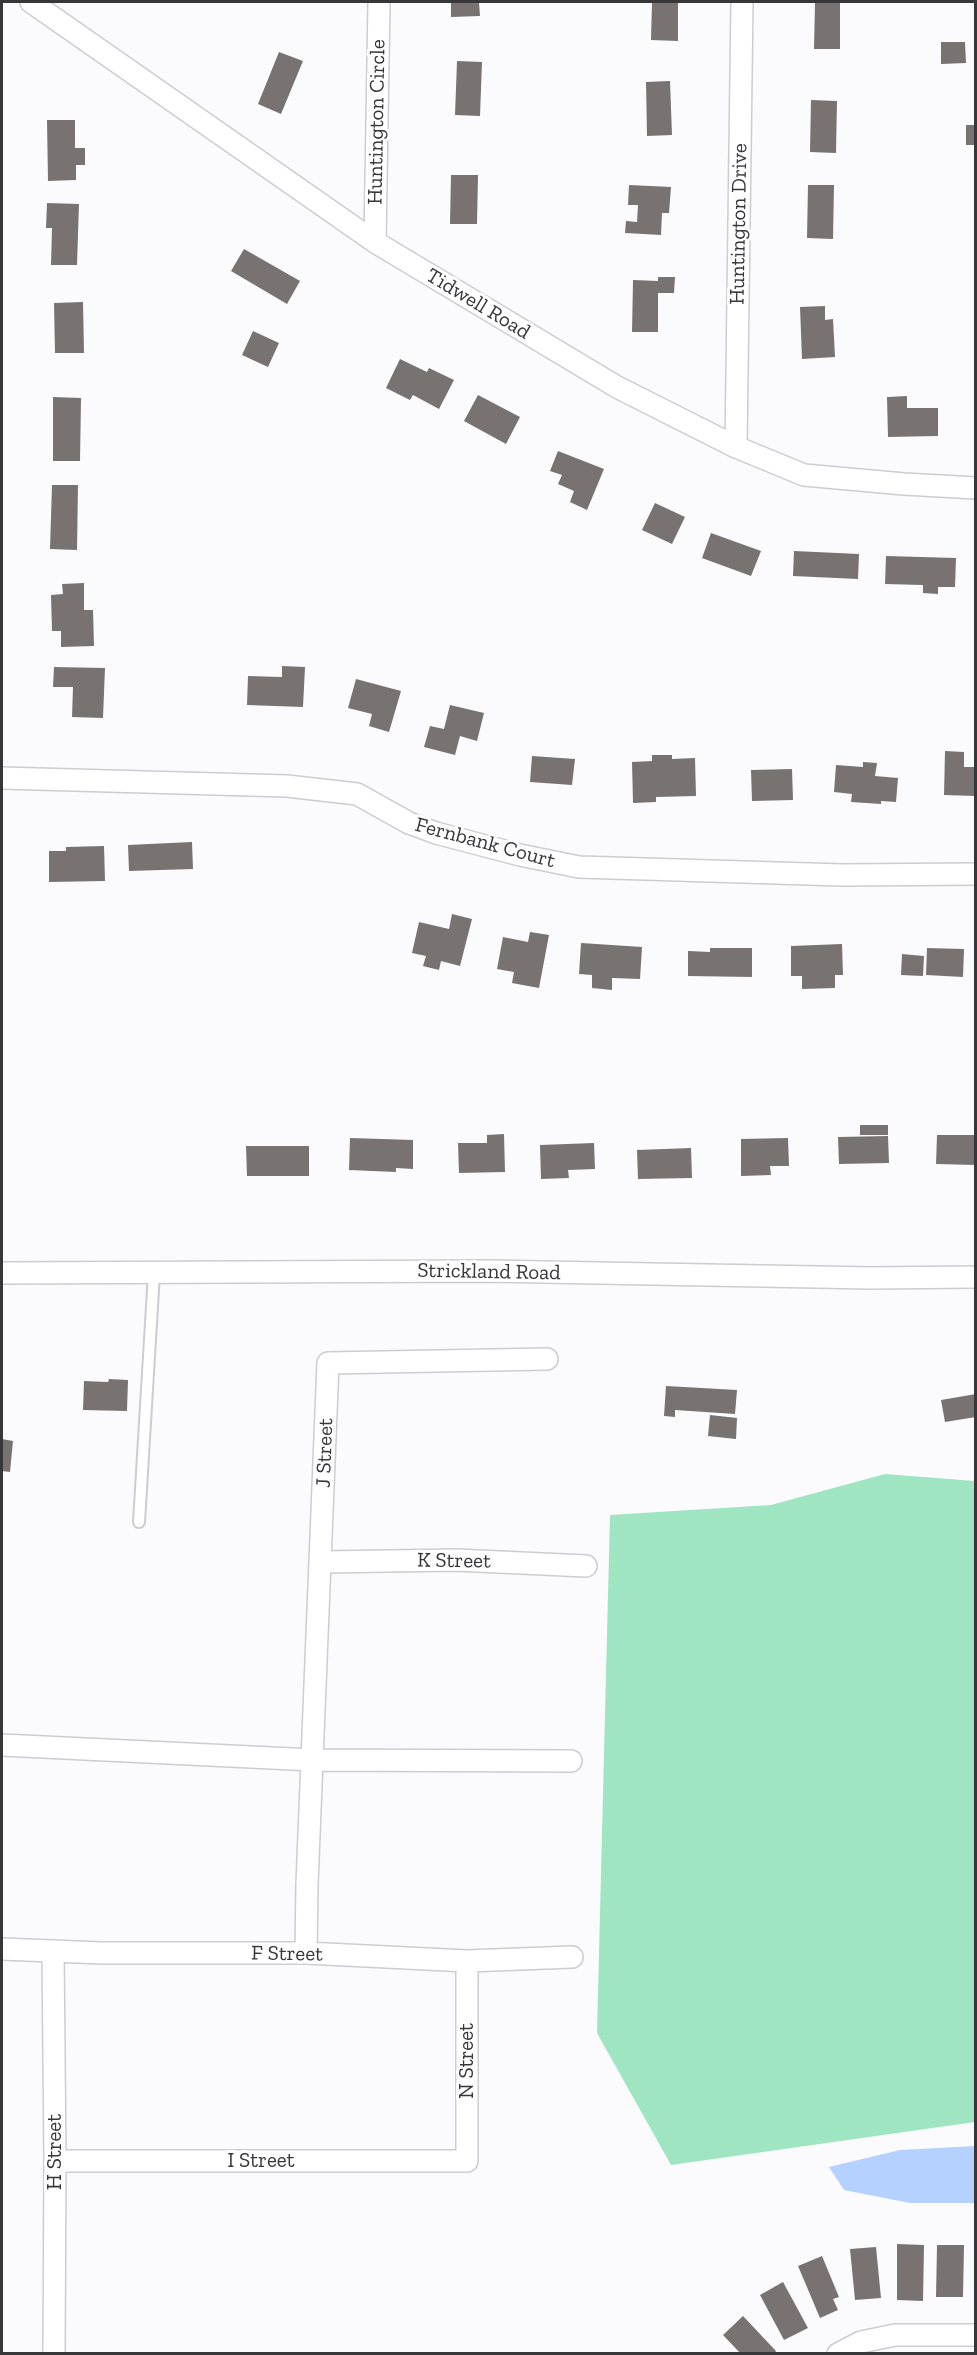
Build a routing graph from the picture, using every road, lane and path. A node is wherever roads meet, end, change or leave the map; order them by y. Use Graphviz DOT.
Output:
graph roads {
  1 [pos="31,2"];
  2 [pos="379,2"];
  3 [pos="742,2"];
  4 [pos="375,242"];
  5 [pos="736,447"];
  6 [pos="975,488"];
  7 [pos="2,778"];
  8 [pos="975,874"];
  9 [pos="2,1273"];
  10 [pos="154,1273"];
  11 [pos="975,1277"];
  12 [pos="547,1359"];
  13 [pos="139,1522"];
  14 [pos="322,1562"];
  15 [pos="586,1566"];
  16 [pos="2,1745"];
  17 [pos="313,1760"];
  18 [pos="571,1761"];
  19 [pos="2,1949"];
  20 [pos="53,1951"];
  21 [pos="306,1953"];
  22 [pos="572,1957"];
  23 [pos="466,1961"];
  24 [pos="55,2161"];
  25 [pos="466,2161"];
  26 [pos="975,2335"];
  27 [pos="54,2354"];
  28 [pos="838,2354"];
  1 -- 4 [label="street, Tidwell Road"];
  2 -- 4 [label="street, Huntington Circle"];
  3 -- 5 [label="street, Huntington Drive"];
  4 -- 5 [label="street, Tidwell Road"];
  5 -- 6 [label="street, Tidwell Road"];
  7 -- 8 [label="street, Fernbank Court"];
  9 -- 10 [label="street, Strickland Road"];
  10 -- 11 [label="street, Strickland Road"];
  10 -- 13 [label="lane"];
  12 -- 14 [label="street, J Street"];
  14 -- 15 [label="street, K Street"];
  14 -- 17 [label="street, J Street"];
  16 -- 17 [label="street"];
  17 -- 18 [label="street"];
  17 -- 21 [label="street"];
  19 -- 20 [label="street, F Street"];
  20 -- 21 [label="street, F Street"];
  20 -- 24 [label="street, H Street"];
  21 -- 23 [label="street, F Street"];
  22 -- 23 [label="street, F Street"];
  23 -- 25 [label="street, N Street"];
  24 -- 25 [label="street, I Street"];
  24 -- 27 [label="street, H Street"];
  26 -- 28 [label="street"];
}
